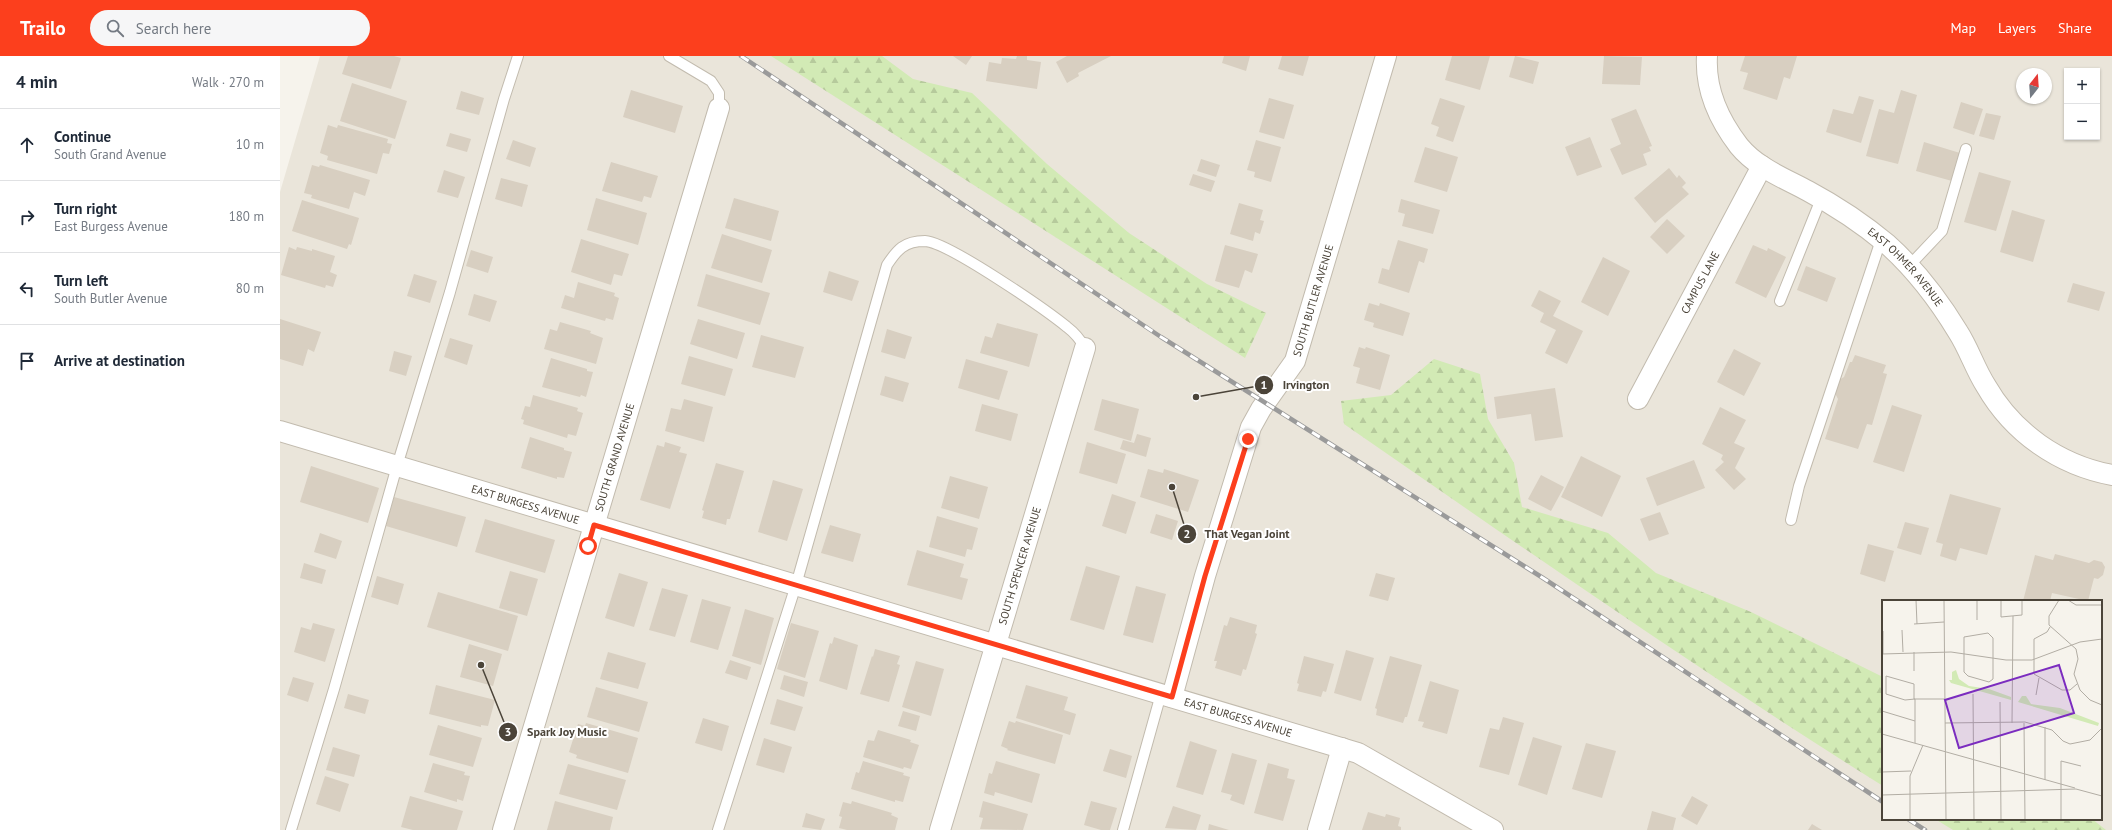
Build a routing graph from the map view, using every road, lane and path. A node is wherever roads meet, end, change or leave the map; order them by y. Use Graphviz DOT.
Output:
graph roads {
  1 [pos="518,56"];
  2 [pos="669,56"];
  3 [pos="1386,56"];
  4 [pos="1707,56"];
  5 [pos="719,108"];
  6 [pos="1966,149"];
  7 [pos="1762,166"];
  8 [pos="1821,199"];
  9 [pos="1881,240"];
  10 [pos="1909,266"];
  11 [pos="1780,301"];
  12 [pos="1085,348"];
  13 [pos="1638,399"];
  14 [pos="280,431"];
  15 [pos="397,466"];
  16 [pos="2112,475"];
  17 [pos="1791,520"];
  18 [pos="594,525"];
  19 [pos="796,585"];
  20 [pos="996,645"];
  21 [pos="1166,695"];
  22 [pos="1342,748"];
  23 [pos="291,830"];
  24 [pos="503,830"];
  25 [pos="718,830"];
  26 [pos="940,830"];
  27 [pos="1123,830"];
  28 [pos="1318,830"];
  29 [pos="1493,830"];
  1 -- 15 [label="lane"];
  2 -- 5 [label="lane"];
  3 -- 21 [label="street, SOUTH BUTLER AVENUE"];
  4 -- 7 [label="street, EAST OHMER AVENUE"];
  5 -- 18 [label="street, SOUTH GRAND AVENUE"];
  6 -- 10 [label="lane"];
  7 -- 8 [label="street, EAST OHMER AVENUE"];
  7 -- 13 [label="street, CAMPUS LANE"];
  8 -- 9 [label="street, EAST OHMER AVENUE"];
  8 -- 11 [label="lane"];
  9 -- 10 [label="street, EAST OHMER AVENUE"];
  9 -- 17 [label="lane"];
  10 -- 16 [label="street, EAST OHMER AVENUE"];
  12 -- 19 [label="lane"];
  12 -- 20 [label="street, SOUTH SPENCER AVENUE"];
  14 -- 15 [label="street, EAST BURGESS AVENUE"];
  15 -- 18 [label="street, EAST BURGESS AVENUE"];
  15 -- 23 [label="lane"];
  18 -- 19 [label="street, EAST BURGESS AVENUE"];
  18 -- 24 [label="street, SOUTH GRAND AVENUE"];
  19 -- 20 [label="street, EAST BURGESS AVENUE"];
  19 -- 25 [label="lane"];
  20 -- 21 [label="street, EAST BURGESS AVENUE"];
  20 -- 26 [label="street, SOUTH SPENCER AVENUE"];
  21 -- 22 [label="street, EAST BURGESS AVENUE"];
  21 -- 27 [label="lane"];
  22 -- 28 [label="street"];
  22 -- 29 [label="street, EAST BURGESS AVENUE"];
}
